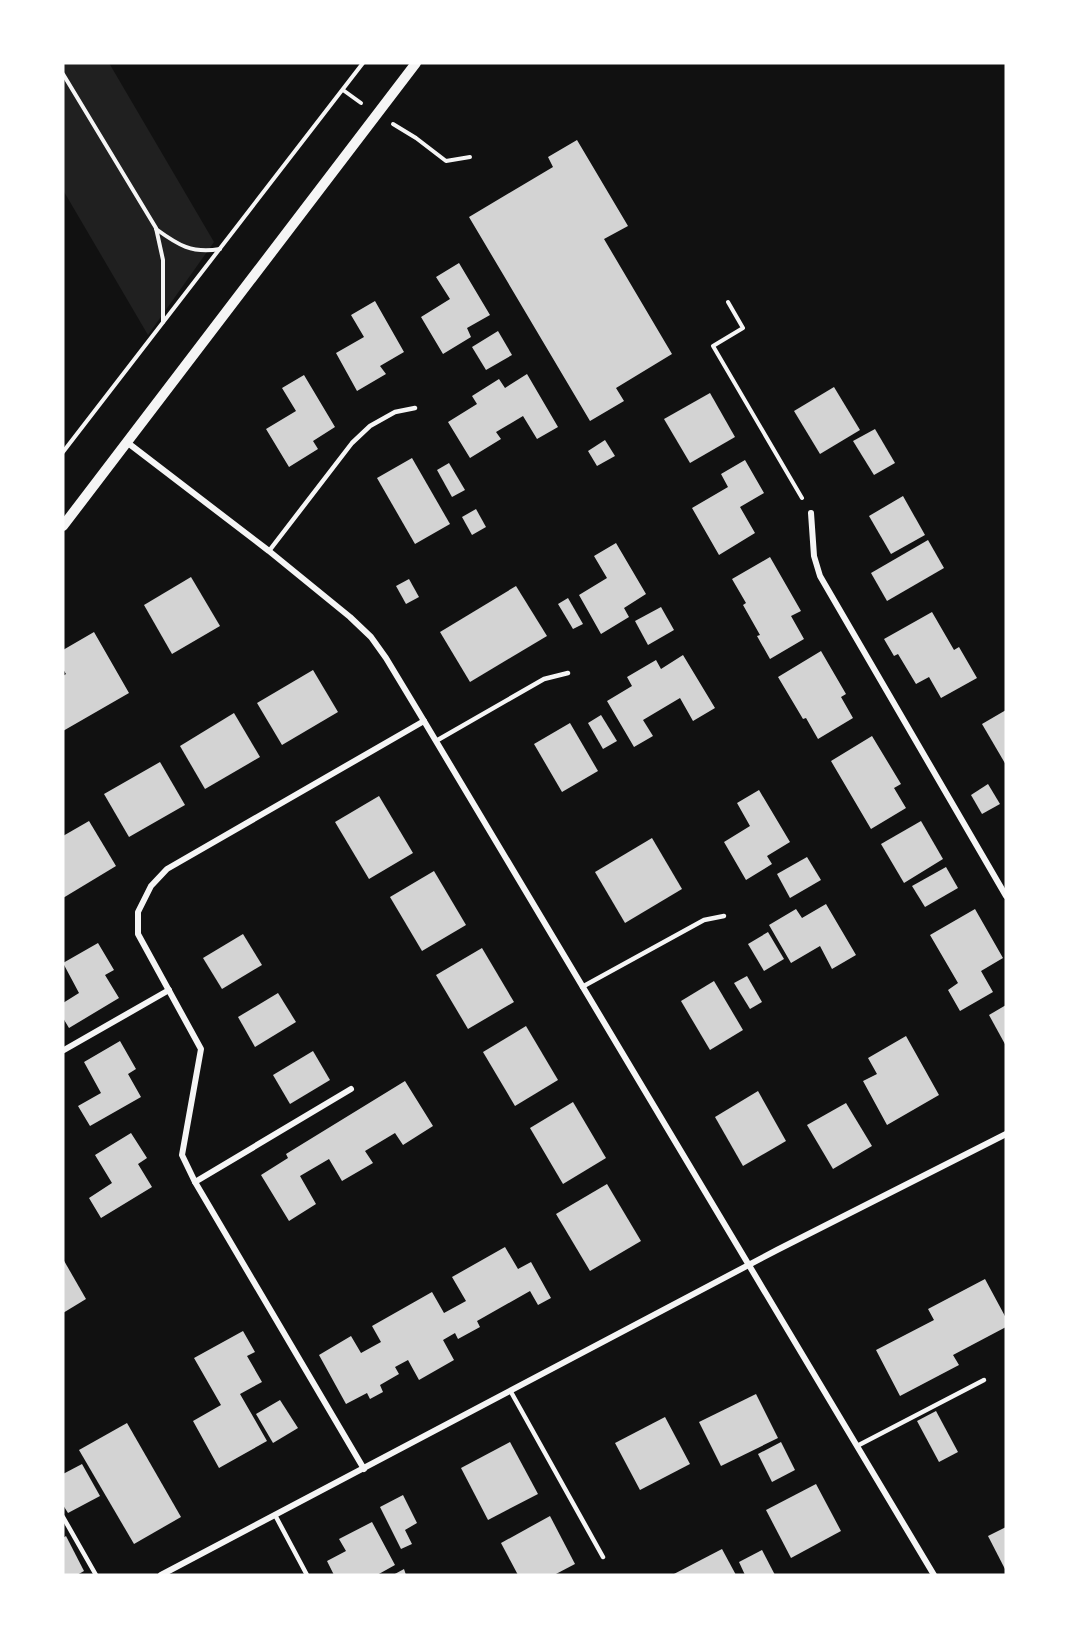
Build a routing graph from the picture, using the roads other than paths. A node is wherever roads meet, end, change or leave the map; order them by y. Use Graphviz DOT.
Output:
graph roads {
  1 [pos="416,63"];
  2 [pos="415,408"];
  3 [pos="128,443"];
  4 [pos="811,513"];
  5 [pos="63,526"];
  6 [pos="269,551"];
  7 [pos="568,673"];
  8 [pos="423,721"];
  9 [pos="436,741"];
  10 [pos="1006,896"];
  11 [pos="724,916"];
  12 [pos="582,987"];
  13 [pos="169,990"];
  14 [pos="64,1050"];
  15 [pos="351,1089"];
  16 [pos="1006,1134"];
  17 [pos="195,1182"];
  18 [pos="749,1266"];
  19 [pos="984,1380"];
  20 [pos="511,1392"];
  21 [pos="857,1446"];
  22 [pos="364,1468"];
  23 [pos="275,1515"];
  24 [pos="63,1516"];
  25 [pos="603,1557"];
  26 [pos="96,1575"];
  27 [pos="161,1575"];
  28 [pos="307,1575"];
  29 [pos="934,1575"];
  1 -- 3 [label="street"];
  2 -- 6 [label="lane"];
  3 -- 5 [label="street"];
  3 -- 6 [label="street"];
  4 -- 10 [label="street"];
  6 -- 8 [label="street"];
  7 -- 9 [label="lane"];
  8 -- 9 [label="street"];
  8 -- 13 [label="street"];
  9 -- 12 [label="street"];
  11 -- 12 [label="lane"];
  12 -- 18 [label="street"];
  13 -- 14 [label="street"];
  13 -- 17 [label="street"];
  15 -- 17 [label="street"];
  16 -- 18 [label="street"];
  17 -- 22 [label="street"];
  18 -- 20 [label="street"];
  18 -- 21 [label="street"];
  19 -- 21 [label="lane"];
  20 -- 22 [label="street"];
  20 -- 25 [label="lane"];
  21 -- 29 [label="street"];
  22 -- 23 [label="street"];
  23 -- 27 [label="street"];
  23 -- 28 [label="lane"];
  24 -- 26 [label="lane"];
}
